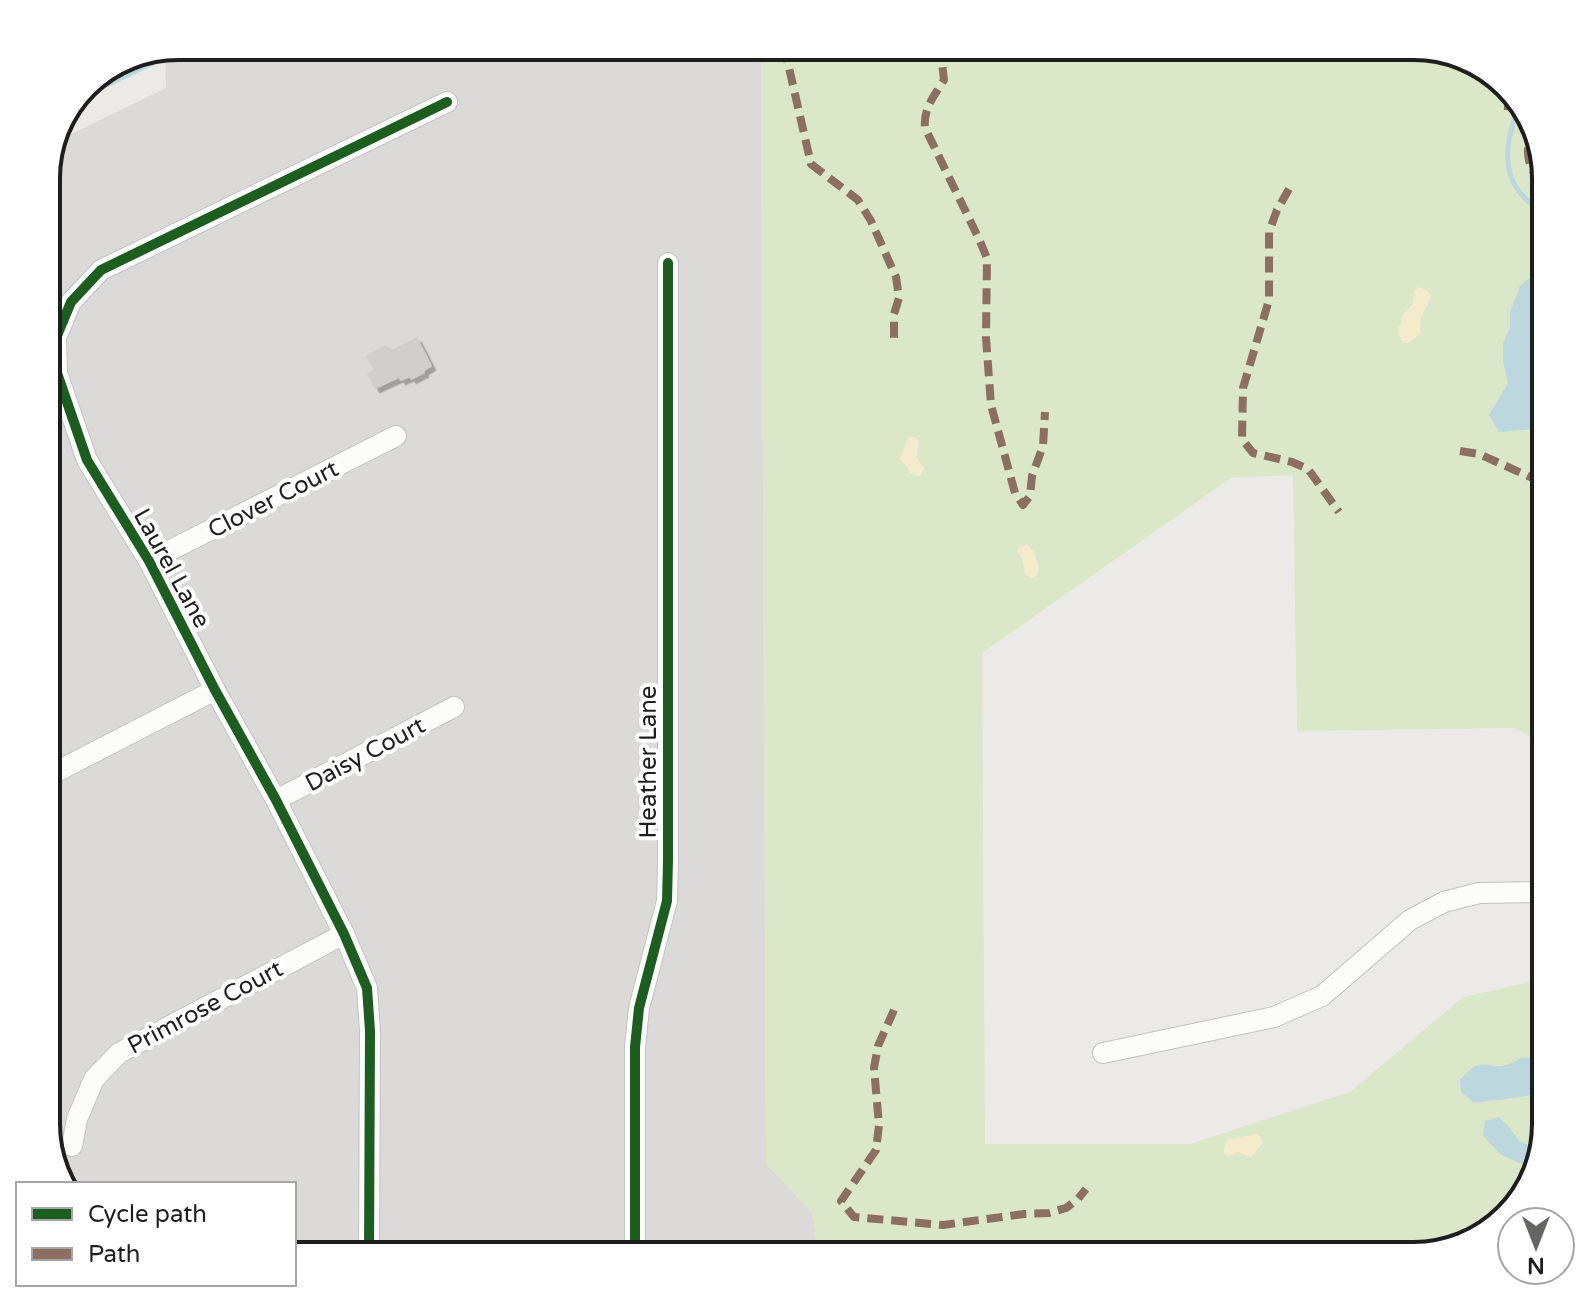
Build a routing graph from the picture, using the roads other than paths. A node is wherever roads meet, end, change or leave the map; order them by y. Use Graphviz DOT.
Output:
graph roads {
  1 [pos="447,102"];
  2 [pos="668,263"];
  3 [pos="60,328"];
  4 [pos="60,382"];
  5 [pos="396,436"];
  6 [pos="149,561"];
  7 [pos="215,690"];
  8 [pos="454,707"];
  9 [pos="60,770"];
  10 [pos="276,800"];
  11 [pos="1532,892"];
  12 [pos="344,934"];
  13 [pos="1103,1053"];
  14 [pos="72,1146"];
  15 [pos="369,1242"];
  16 [pos="635,1242"];
  1 -- 3 [label="street, Laurel Lane"];
  2 -- 16 [label="street, Heather Lane"];
  4 -- 6 [label="street, Laurel Lane"];
  5 -- 6 [label="street, Clover Court"];
  6 -- 7 [label="street, Laurel Lane"];
  7 -- 9 [label="street"];
  7 -- 10 [label="street, Laurel Lane"];
  8 -- 10 [label="street, Daisy Court"];
  10 -- 12 [label="street, Laurel Lane"];
  11 -- 13 [label="street"];
  12 -- 14 [label="street, Primrose Court"];
  12 -- 15 [label="street, Laurel Lane"];
}
